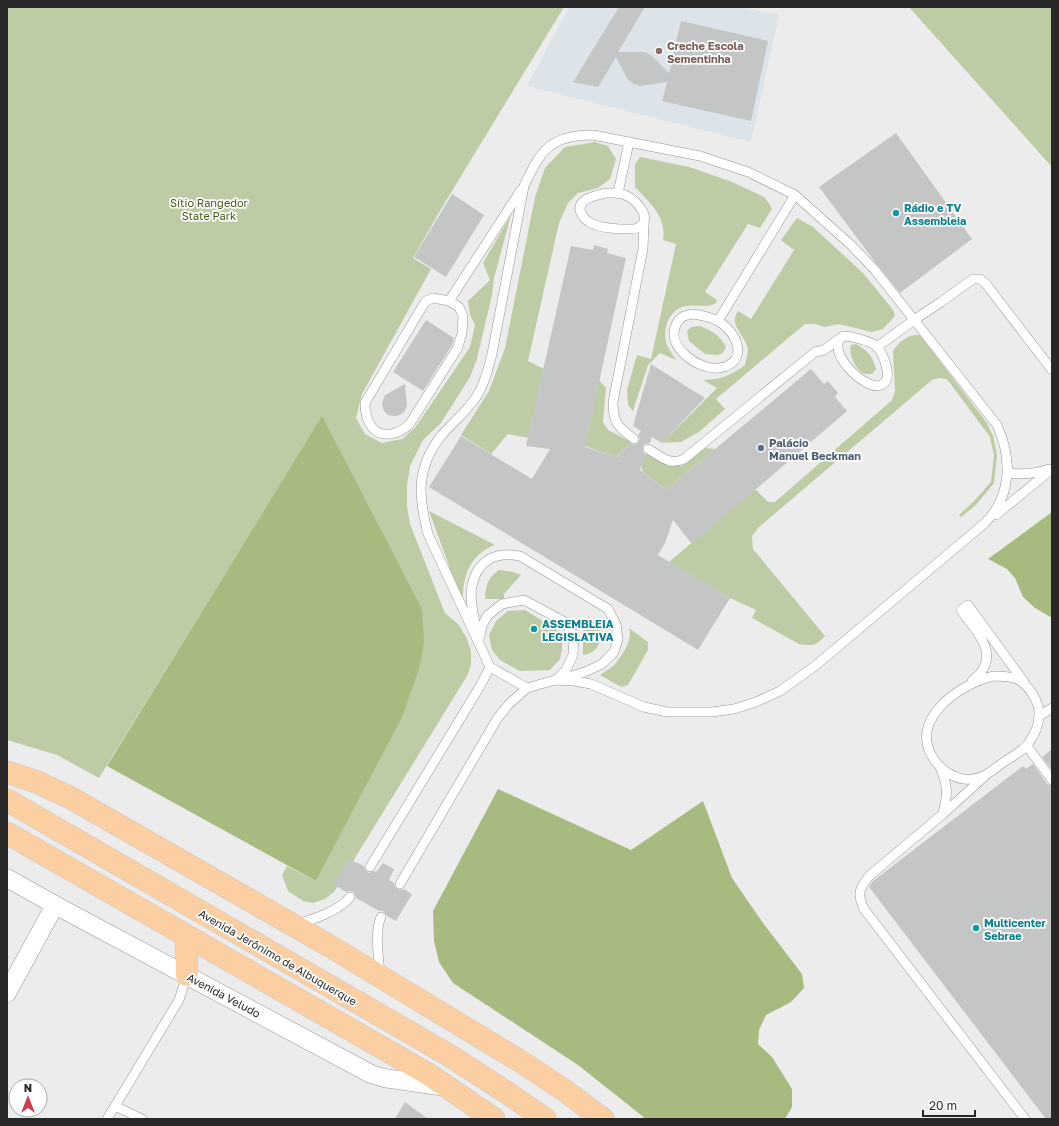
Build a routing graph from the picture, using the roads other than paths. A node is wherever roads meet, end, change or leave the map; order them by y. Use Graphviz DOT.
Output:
graph roads {
  1 [pos="629,142"];
  2 [pos="524,186"];
  3 [pos="618,193"];
  4 [pos="795,195"];
  5 [pos="644,224"];
  6 [pos="449,301"];
  7 [pos="914,320"];
  8 [pos="718,321"];
  9 [pos="839,339"];
  10 [pos="877,347"];
  11 [pos="1052,370"];
  12 [pos="634,439"];
  13 [pos="648,449"];
  14 [pos="1007,462"];
  15 [pos="1052,468"];
  16 [pos="986,523"];
  17 [pos="478,641"];
  18 [pos="490,667"];
  19 [pos="555,680"];
  20 [pos="1026,685"];
  21 [pos="965,687"];
  22 [pos="527,688"];
  23 [pos="1052,708"];
  24 [pos="1039,716"];
  25 [pos="1027,746"];
  26 [pos="940,767"];
  27 [pos="7,772"];
  28 [pos="985,776"];
  29 [pos="1052,780"];
  30 [pos="7,800"];
  31 [pos="943,814"];
  32 [pos="7,833"];
  33 [pos="370,867"];
  34 [pos="7,878"];
  35 [pos="400,884"];
  36 [pos="350,897"];
  37 [pos="55,905"];
  38 [pos="381,917"];
  39 [pos="294,926"];
  40 [pos="186,936"];
  41 [pos="187,975"];
  42 [pos="380,976"];
  43 [pos="7,993"];
  44 [pos="449,1088"];
  45 [pos="115,1106"];
  46 [pos="107,1119"];
  47 [pos="142,1119"];
  48 [pos="481,1119"];
  49 [pos="494,1119"];
  50 [pos="545,1119"];
  51 [pos="603,1119"];
  52 [pos="1025,1119"];
  1 -- 2 [label="lane"];
  1 -- 3 [label="lane"];
  1 -- 4 [label="lane"];
  2 -- 6 [label="lane"];
  2 -- 17 [label="lane"];
  3 -- 5 [label="lane"];
  3 -- 5 [label="lane"];
  4 -- 7 [label="lane"];
  4 -- 8 [label="lane"];
  5 -- 12 [label="lane"];
  6 -- 6 [label="lane"];
  7 -- 10 [label="lane"];
  7 -- 11 [label="lane"];
  7 -- 14 [label="lane"];
  8 -- 8 [label="lane"];
  9 -- 10 [label="lane"];
  9 -- 10 [label="lane"];
  9 -- 13 [label="lane"];
  14 -- 15 [label="lane"];
  14 -- 16 [label="lane"];
  15 -- 16 [label="lane"];
  16 -- 19 [label="lane"];
  17 -- 18 [label="lane"];
  17 -- 19 [label="lane"];
  17 -- 19 [label="lane"];
  18 -- 22 [label="lane"];
  18 -- 33 [label="lane"];
  19 -- 22 [label="lane"];
  20 -- 21 [label="lane"];
  20 -- 21 [label="lane"];
  20 -- 24 [label="lane"];
  21 -- 26 [label="lane"];
  22 -- 35 [label="lane"];
  23 -- 24 [label="lane"];
  24 -- 25 [label="lane"];
  25 -- 28 [label="lane"];
  25 -- 29 [label="lane"];
  26 -- 28 [label="lane"];
  26 -- 31 [label="lane"];
  27 -- 39 [label="main road"];
  28 -- 31 [label="lane"];
  30 -- 50 [label="main road, Avenida Jerônimo de Albuquerque"];
  31 -- 52 [label="lane"];
  32 -- 40 [label="main road"];
  34 -- 37 [label="street, Avenida Veludo"];
  36 -- 39 [label="lane"];
  37 -- 41 [label="street, Avenida Veludo"];
  37 -- 43 [label="street"];
  38 -- 42 [label="lane"];
  39 -- 42 [label="main road"];
  40 -- 41 [label="main road"];
  40 -- 44 [label="main road"];
  41 -- 44 [label="street, Avenida Veludo"];
  41 -- 45 [label="lane"];
  42 -- 51 [label="main road"];
  44 -- 48 [label="main road"];
  44 -- 49 [label="main road"];
  45 -- 46 [label="lane"];
  45 -- 47 [label="lane"];
}
